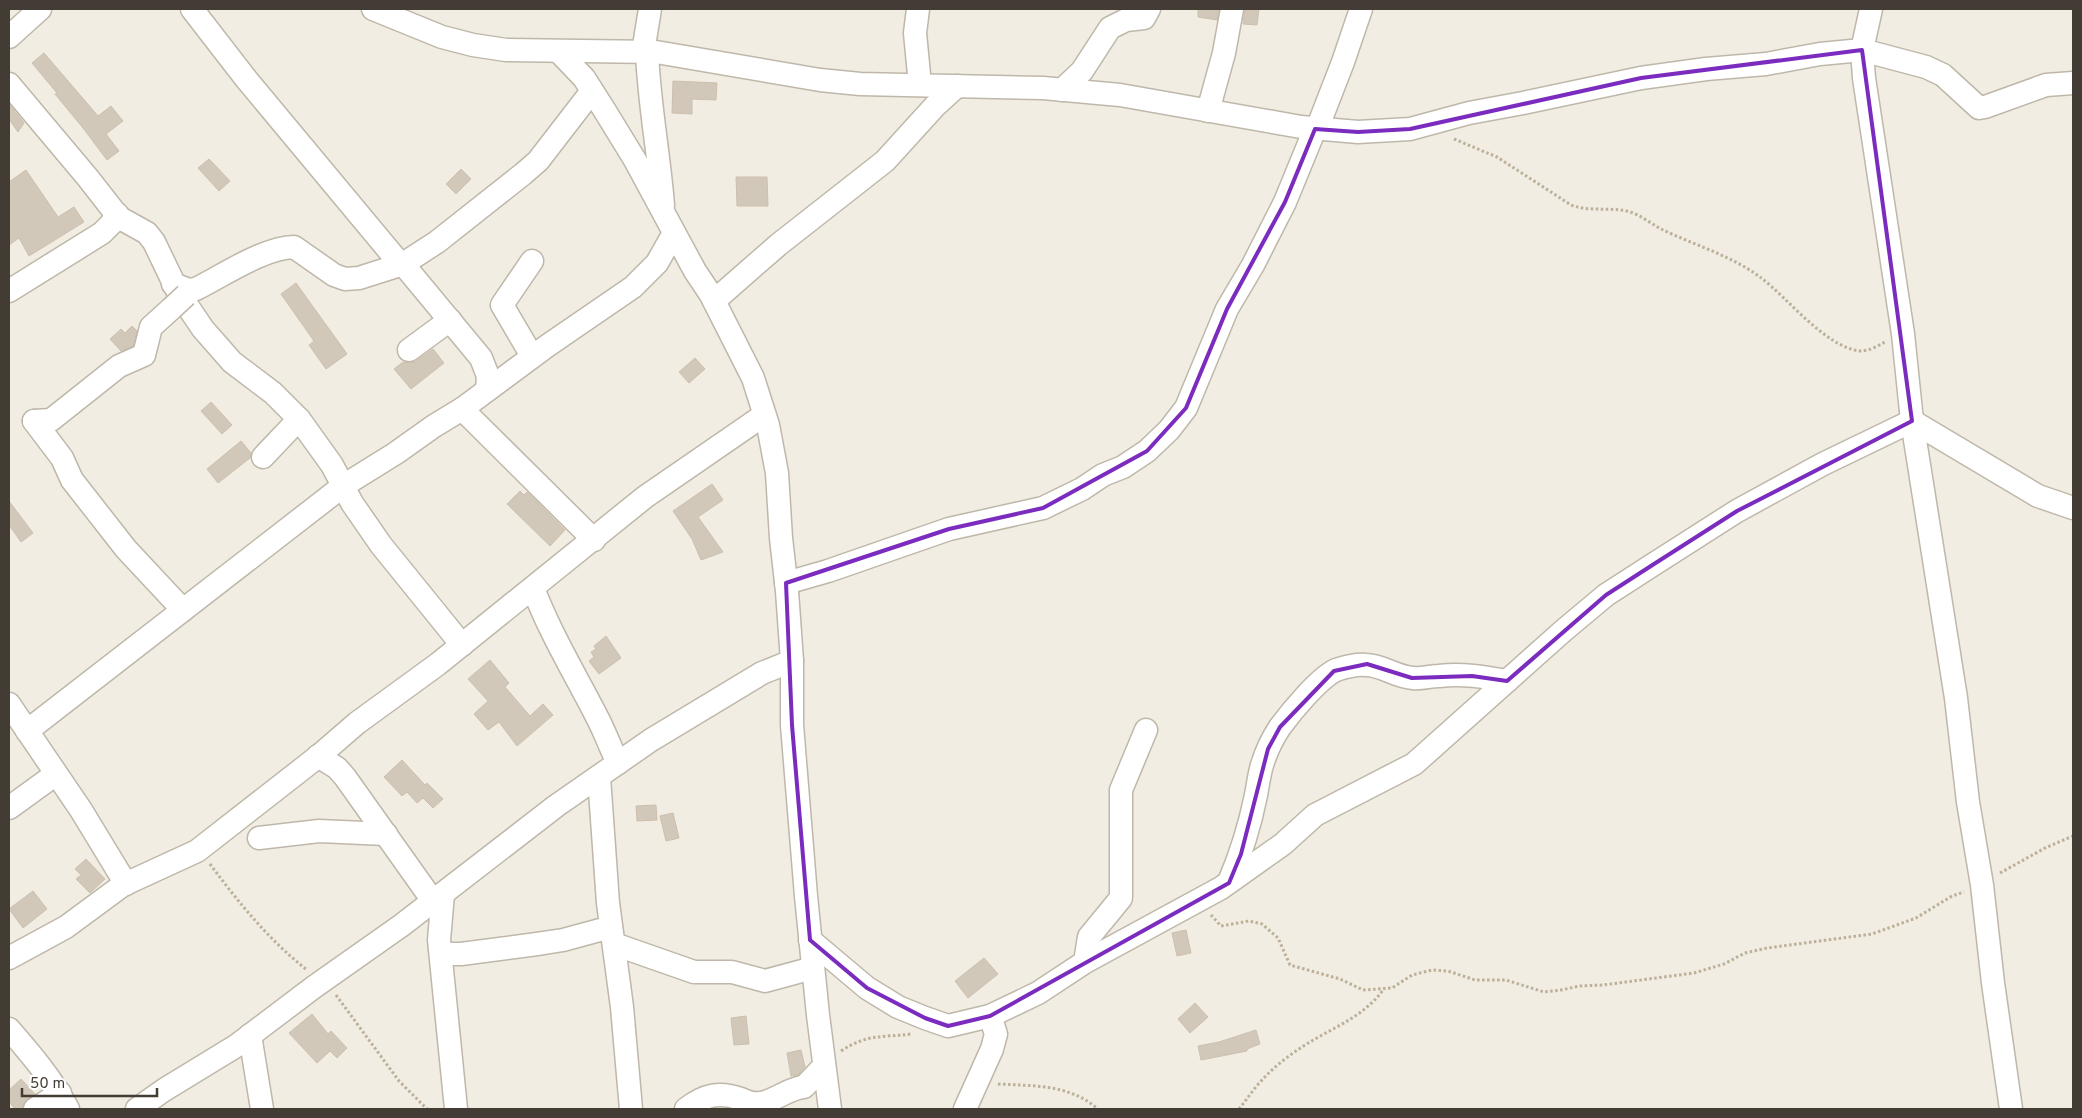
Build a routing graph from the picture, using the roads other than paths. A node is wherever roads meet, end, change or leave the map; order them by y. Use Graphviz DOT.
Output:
graph roads {
  1 [pos="40,9"];
  2 [pos="192,9"];
  3 [pos="373,9"];
  4 [pos="650,9"];
  5 [pos="918,9"];
  6 [pos="1149,9"];
  7 [pos="1232,9"];
  8 [pos="1361,9"];
  9 [pos="1871,9"];
  10 [pos="9,37"];
  11 [pos="1862,50"];
  12 [pos="559,52"];
  13 [pos="645,52"];
  14 [pos="2073,83"];
  15 [pos="9,84"];
  16 [pos="920,85"];
  17 [pos="957,86"];
  18 [pos="1062,90"];
  19 [pos="592,91"];
  20 [pos="1208,111"];
  21 [pos="1316,129"];
  22 [pos="117,222"];
  23 [pos="669,224"];
  24 [pos="532,261"];
  25 [pos="402,264"];
  26 [pos="694,271"];
  27 [pos="649,272"];
  28 [pos="9,291"];
  29 [pos="177,296"];
  30 [pos="714,301"];
  31 [pos="450,320"];
  32 [pos="409,350"];
  33 [pos="532,356"];
  34 [pos="487,390"];
  35 [pos="462,409"];
  36 [pos="764,415"];
  37 [pos="299,419"];
  38 [pos="1912,421"];
  39 [pos="264,457"];
  40 [pos="343,486"];
  41 [pos="2073,508"];
  42 [pos="594,540"];
  43 [pos="786,582"];
  44 [pos="533,588"];
  45 [pos="183,610"];
  46 [pos="462,645"];
  47 [pos="792,661"];
  48 [pos="1507,680"];
  49 [pos="9,704"];
  50 [pos="1146,730"];
  51 [pos="27,731"];
  52 [pos="318,756"];
  53 [pos="618,763"];
  54 [pos="56,774"];
  55 [pos="599,777"];
  56 [pos="9,808"];
  57 [pos="386,834"];
  58 [pos="260,838"];
  59 [pos="1229,883"];
  60 [pos="126,884"];
  61 [pos="438,897"];
  62 [pos="612,935"];
  63 [pos="810,940"];
  64 [pos="441,954"];
  65 [pos="9,958"];
  66 [pos="1085,962"];
  67 [pos="813,968"];
  68 [pos="990,1016"];
  69 [pos="9,1028"];
  70 [pos="250,1035"];
  71 [pos="824,1064"];
  72 [pos="64,1101"];
  73 [pos="35,1109"];
  74 [pos="137,1109"];
  75 [pos="262,1109"];
  76 [pos="456,1109"];
  77 [pos="631,1109"];
  78 [pos="686,1109"];
  79 [pos="830,1109"];
  80 [pos="965,1109"];
  81 [pos="2011,1109"];
  1 -- 10 [label="street"];
  2 -- 25 [label="street"];
  3 -- 12 [label="street"];
  4 -- 13 [label="street"];
  5 -- 16 [label="street"];
  6 -- 18 [label="street"];
  7 -- 20 [label="street"];
  8 -- 21 [label="street"];
  9 -- 11 [label="street"];
  11 -- 14 [label="street"];
  11 -- 21 [label="street"];
  11 -- 38 [label="street"];
  12 -- 13 [label="street"];
  12 -- 19 [label="street"];
  13 -- 16 [label="street"];
  13 -- 23 [label="street"];
  15 -- 22 [label="street"];
  16 -- 17 [label="street"];
  17 -- 18 [label="street"];
  17 -- 30 [label="street"];
  18 -- 20 [label="street"];
  19 -- 23 [label="street"];
  19 -- 25 [label="street"];
  20 -- 21 [label="street"];
  21 -- 43 [label="street"];
  22 -- 28 [label="street"];
  22 -- 29 [label="street"];
  23 -- 26 [label="street"];
  23 -- 27 [label="street"];
  24 -- 33 [label="street"];
  25 -- 29 [label="street"];
  25 -- 31 [label="street"];
  26 -- 27 [label="street"];
  26 -- 30 [label="street"];
  27 -- 33 [label="street"];
  29 -- 37 [label="street"];
  29 -- 45 [label="street"];
  30 -- 36 [label="street"];
  31 -- 32 [label="street"];
  31 -- 34 [label="street"];
  33 -- 34 [label="street"];
  34 -- 35 [label="street"];
  35 -- 40 [label="street"];
  35 -- 42 [label="street"];
  36 -- 42 [label="street"];
  36 -- 43 [label="street"];
  37 -- 39 [label="street"];
  37 -- 40 [label="street"];
  38 -- 41 [label="street"];
  38 -- 48 [label="street"];
  38 -- 81 [label="street"];
  40 -- 45 [label="street"];
  40 -- 46 [label="street"];
  42 -- 44 [label="street"];
  43 -- 47 [label="street"];
  44 -- 46 [label="street"];
  44 -- 53 [label="street"];
  45 -- 51 [label="street"];
  46 -- 52 [label="street"];
  47 -- 53 [label="street"];
  47 -- 63 [label="street"];
  48 -- 59 [label="street"];
  48 -- 59 [label="street"];
  49 -- 51 [label="street"];
  50 -- 66 [label="street"];
  51 -- 54 [label="street"];
  52 -- 57 [label="street"];
  52 -- 60 [label="street"];
  53 -- 55 [label="street"];
  54 -- 56 [label="street"];
  54 -- 60 [label="street"];
  55 -- 61 [label="street"];
  55 -- 62 [label="street"];
  57 -- 58 [label="street"];
  57 -- 61 [label="street"];
  59 -- 66 [label="street"];
  60 -- 65 [label="street"];
  61 -- 64 [label="street"];
  61 -- 70 [label="street"];
  62 -- 64 [label="street"];
  62 -- 67 [label="street"];
  62 -- 77 [label="street"];
  63 -- 67 [label="street"];
  63 -- 68 [label="street"];
  64 -- 76 [label="street"];
  66 -- 68 [label="street"];
  67 -- 71 [label="street"];
  68 -- 80 [label="street"];
  69 -- 72 [label="street"];
  70 -- 74 [label="street"];
  70 -- 75 [label="street"];
  71 -- 78 [label="street"];
  71 -- 79 [label="street"];
  72 -- 73 [label="street"];
}
